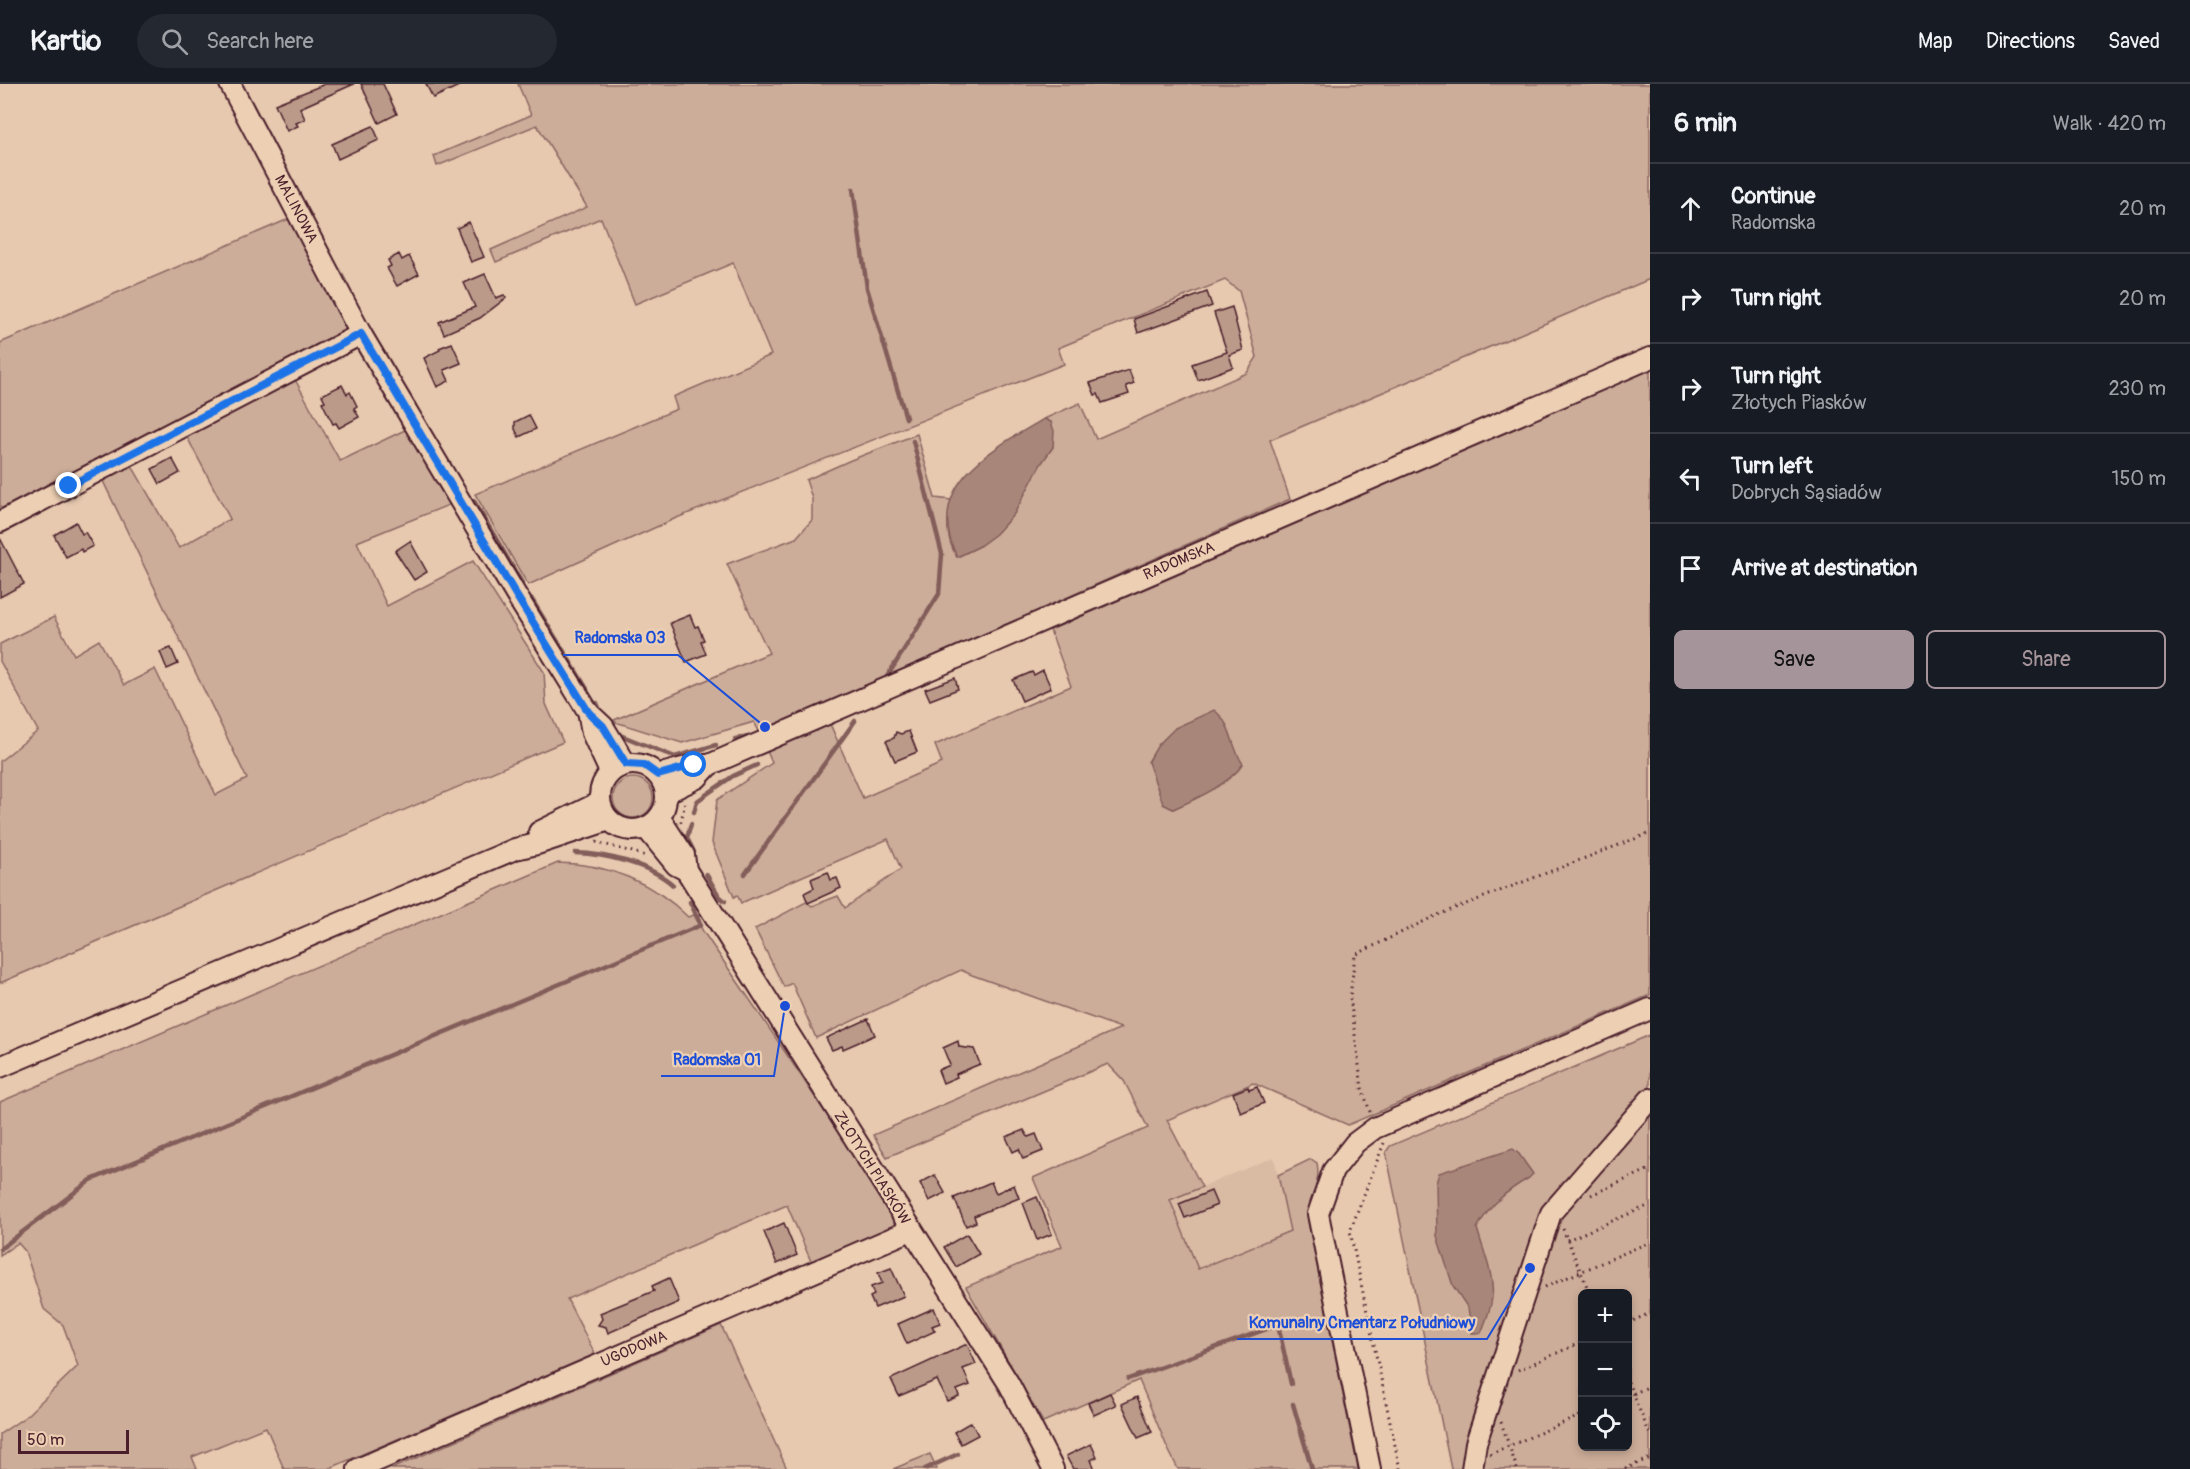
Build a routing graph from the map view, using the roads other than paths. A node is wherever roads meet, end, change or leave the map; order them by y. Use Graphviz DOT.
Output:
graph roads {
  1 [pos="230,84"];
  2 [pos="361,334"];
  3 [pos="1650,358"];
  4 [pos="0,522"];
  5 [pos="618,768"];
  6 [pos="662,784"];
  7 [pos="600,802"];
  8 [pos="609,820"];
  9 [pos="653,822"];
  10 [pos="514,849"];
  11 [pos="1650,1010"];
  12 [pos="0,1067"];
  13 [pos="1650,1099"];
  14 [pos="911,1230"];
  15 [pos="1473,1465"];
  16 [pos="358,1469"];
  17 [pos="1053,1469"];
  18 [pos="1370,1469"];
  1 -- 2 [label="street, MALINOWA"];
  2 -- 4 [label="street"];
  2 -- 5 [label="street"];
  3 -- 6 [label="street, RADOMSKA"];
  5 -- 6 [label="street"];
  5 -- 7 [label="street"];
  6 -- 9 [label="street"];
  7 -- 8 [label="street"];
  7 -- 10 [label="street"];
  8 -- 9 [label="street"];
  8 -- 10 [label="street"];
  9 -- 14 [label="street, ZŁOTYCH PIASKÓW"];
  10 -- 12 [label="street"];
  11 -- 18 [label="street"];
  13 -- 15 [label="street"];
  14 -- 16 [label="street, UGODOWA"];
  14 -- 17 [label="street, ZŁOTYCH PIASKÓW"];
}
